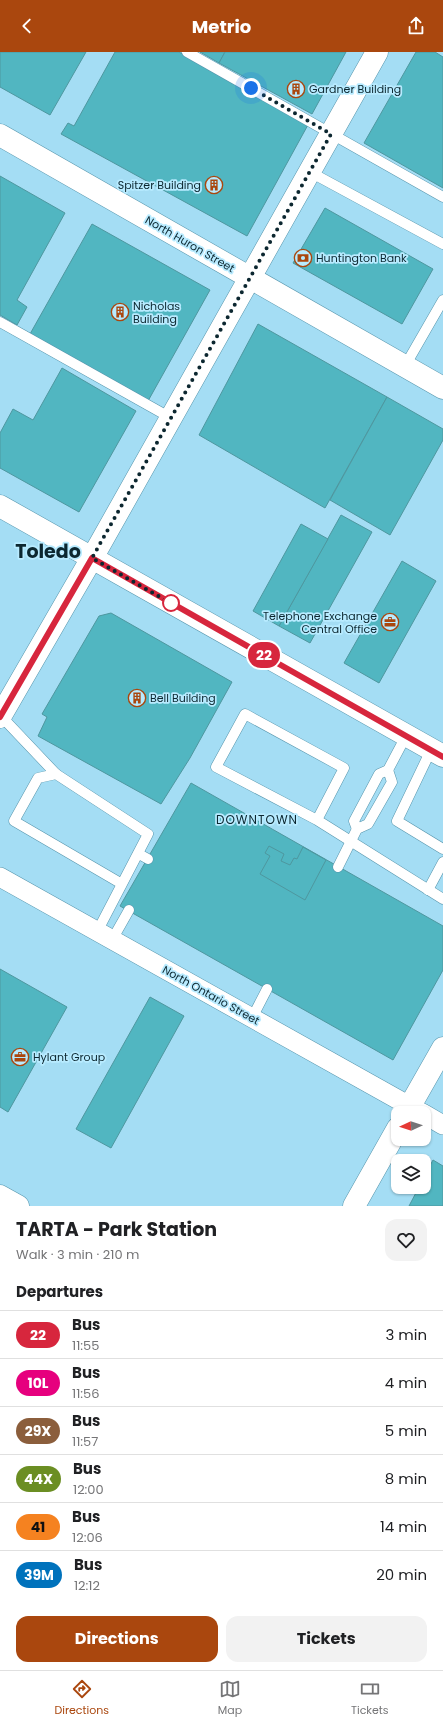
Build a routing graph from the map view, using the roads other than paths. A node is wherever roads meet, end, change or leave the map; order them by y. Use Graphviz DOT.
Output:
graph roads {
  1 [pos="187,52"];
  2 [pos="377,52"];
  3 [pos="331,134"];
  4 [pos="0,136"];
  5 [pos="310,172"];
  6 [pos="443,197"];
  7 [pos="443,244"];
  8 [pos="250,278"];
  9 [pos="443,300"];
  10 [pos="0,322"];
  11 [pos="405,366"];
  12 [pos="443,388"];
  13 [pos="171,418"];
  14 [pos="0,506"];
  15 [pos="92,558"];
  16 [pos="0,716"];
  17 [pos="406,736"];
  18 [pos="437,753"];
  19 [pos="388,770"];
  20 [pos="56,774"];
  21 [pos="317,820"];
  22 [pos="357,829"];
  23 [pos="351,842"];
  24 [pos="443,849"];
  25 [pos="443,862"];
  26 [pos="338,866"];
  27 [pos="0,878"];
  28 [pos="122,884"];
  29 [pos="428,890"];
  30 [pos="443,899"];
  31 [pos="128,910"];
  32 [pos="105,936"];
  33 [pos="267,988"];
  34 [pos="252,1018"];
  35 [pos="443,1048"];
  36 [pos="406,1106"];
  37 [pos="419,1106"];
  38 [pos="431,1119"];
  39 [pos="443,1125"];
  40 [pos="391,1140"];
  41 [pos="0,1196"];
  42 [pos="18,1206"];
  43 [pos="354,1206"];
  1 -- 3 [label="lane"];
  2 -- 3 [label="street"];
  3 -- 5 [label="street"];
  3 -- 6 [label="lane"];
  4 -- 8 [label="street, North Huron Street"];
  5 -- 7 [label="lane"];
  5 -- 8 [label="street"];
  8 -- 11 [label="street, North Huron Street"];
  8 -- 13 [label="street"];
  9 -- 11 [label="lane"];
  10 -- 13 [label="lane"];
  11 -- 12 [label="street, North Huron Street"];
  13 -- 15 [label="street"];
  14 -- 15 [label="street"];
  15 -- 16 [label="street"];
  15 -- 17 [label="street"];
  16 -- 20 [label="lane"];
  17 -- 18 [label="street"];
  17 -- 19 [label="lane"];
  18 -- 24 [label="lane"];
  19 -- 22 [label="lane"];
  19 -- 22 [label="lane"];
  20 -- 28 [label="lane"];
  20 -- 28 [label="lane"];
  21 -- 21 [label="lane"];
  21 -- 23 [label="lane"];
  22 -- 23 [label="lane"];
  23 -- 26 [label="lane"];
  23 -- 29 [label="lane"];
  25 -- 29 [label="lane"];
  27 -- 32 [label="street, North Ontario Street"];
  28 -- 32 [label="lane"];
  29 -- 30 [label="lane"];
  31 -- 32 [label="lane"];
  32 -- 34 [label="street, North Ontario Street"];
  33 -- 34 [label="lane"];
  34 -- 36 [label="street, North Ontario Street"];
  35 -- 37 [label="street"];
  38 -- 39 [label="street, North Ontario Street"];
  40 -- 43 [label="street"];
  41 -- 42 [label="street"];
}
